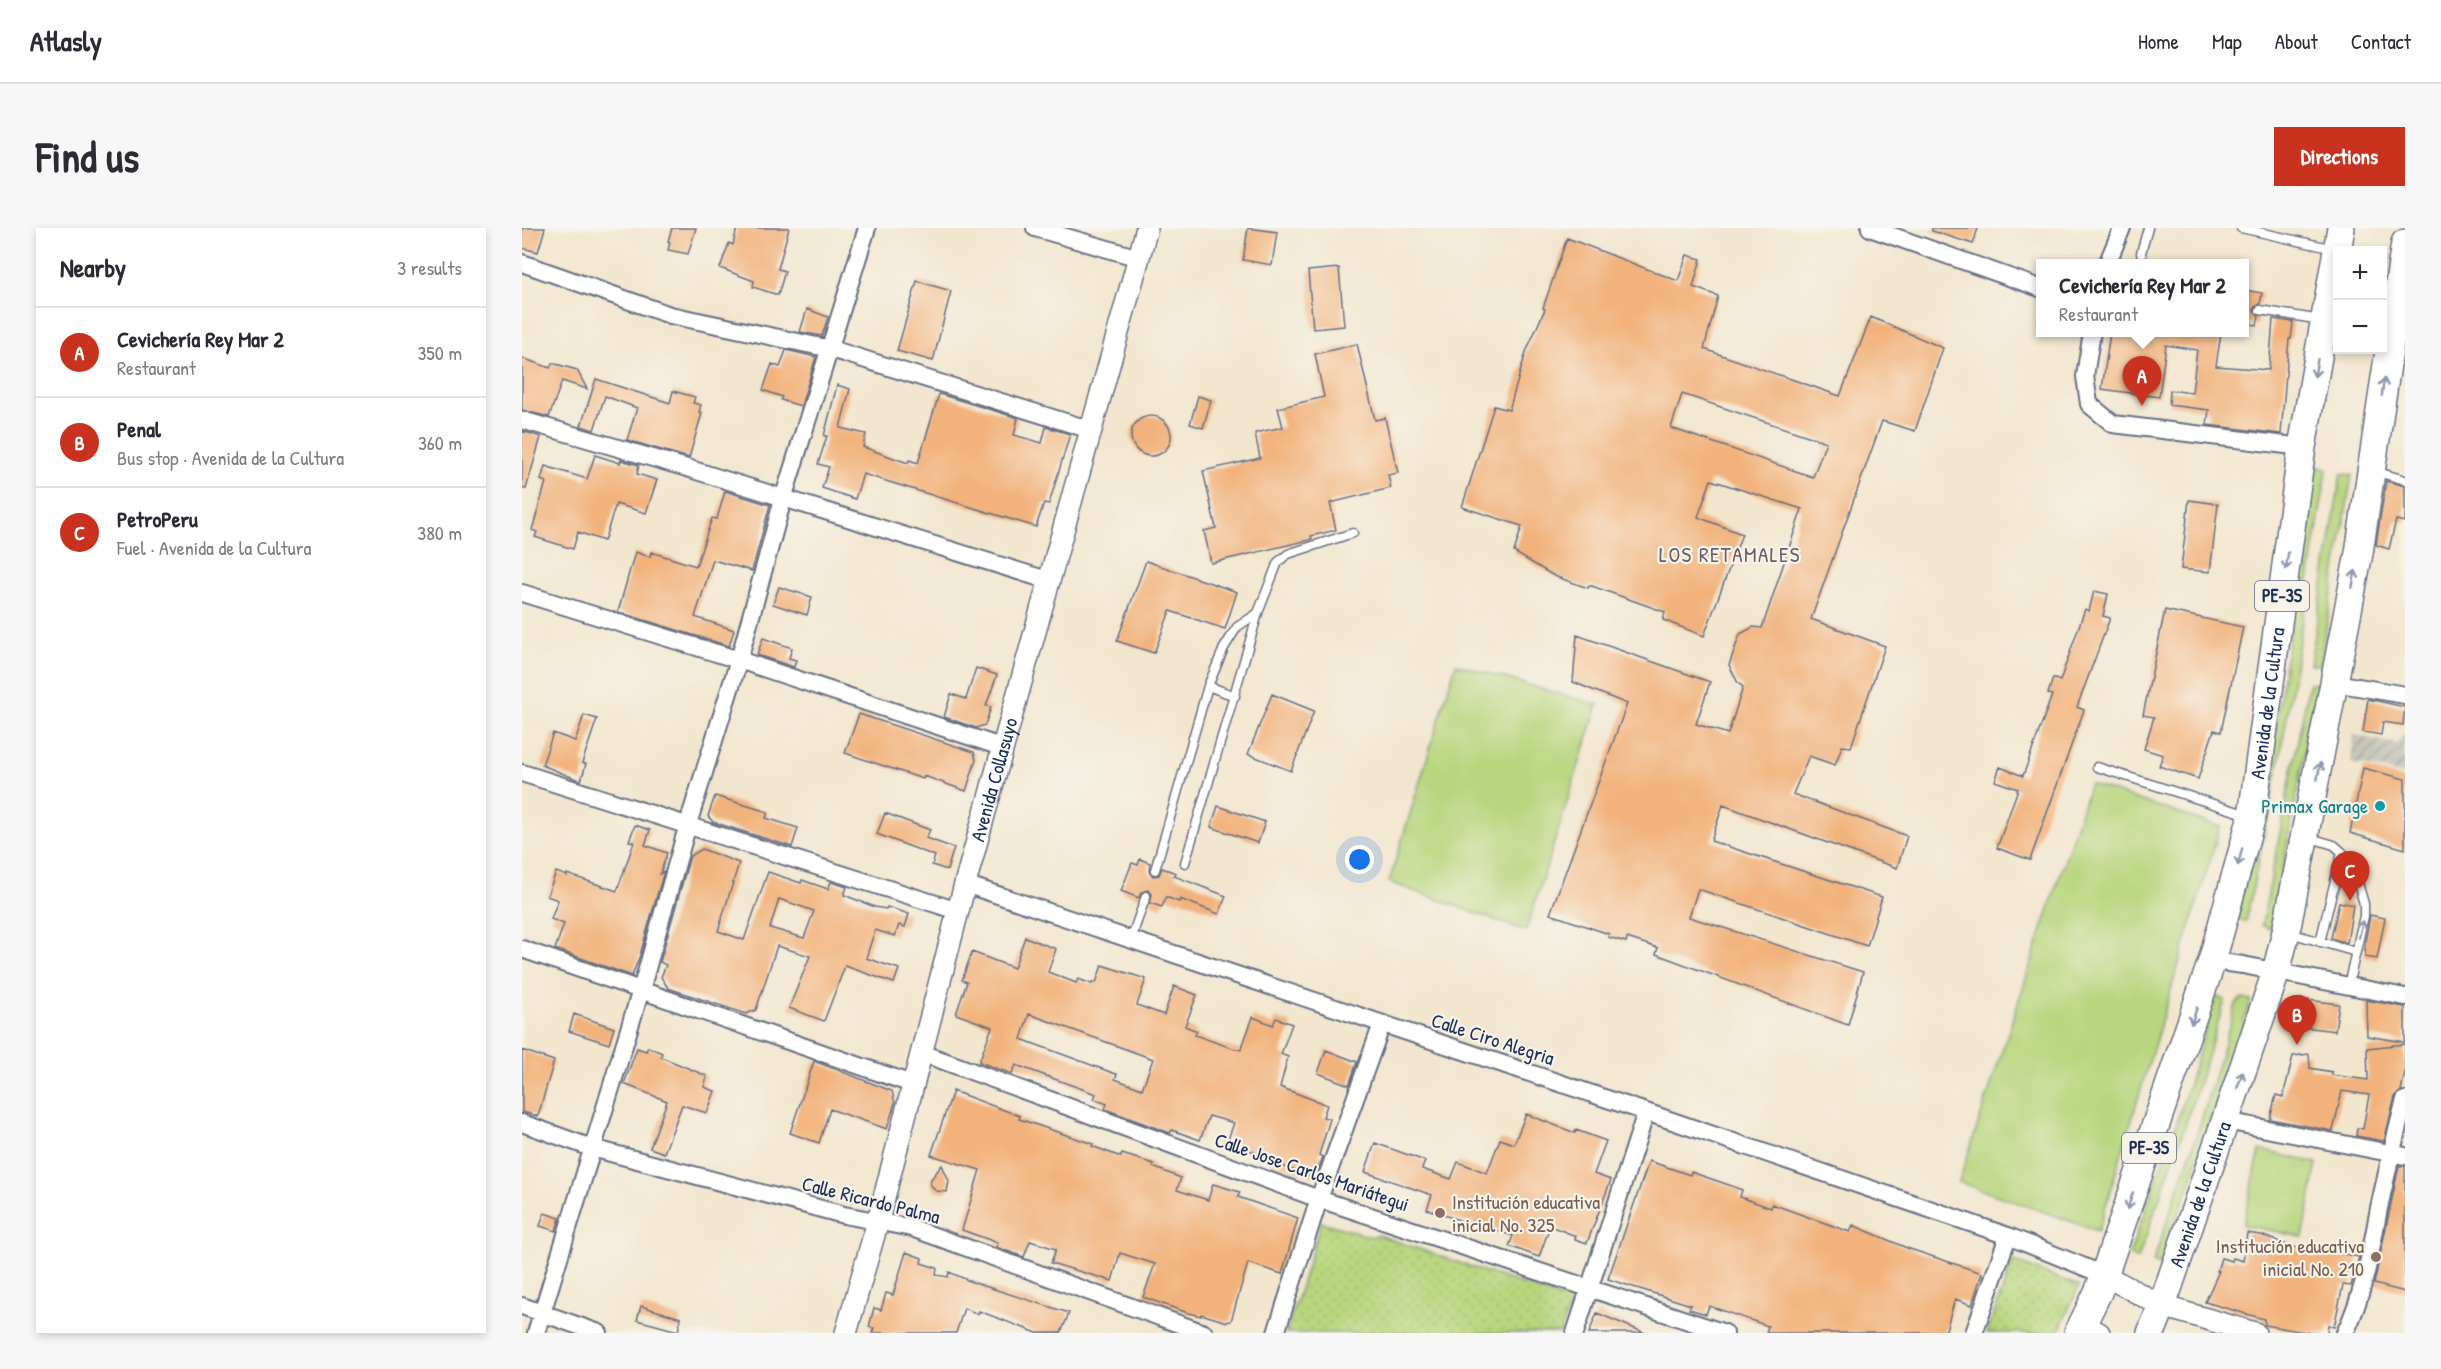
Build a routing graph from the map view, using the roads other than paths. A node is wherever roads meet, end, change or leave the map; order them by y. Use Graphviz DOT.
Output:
graph roads {
  1 [pos="867,228"];
  2 [pos="1035,228"];
  3 [pos="1147,228"];
  4 [pos="1870,228"];
  5 [pos="2122,228"];
  6 [pos="2148,228"];
  7 [pos="2241,228"];
  8 [pos="2339,239"];
  9 [pos="2405,243"];
  10 [pos="1139,258"];
  11 [pos="2109,259"];
  12 [pos="2143,259"];
  13 [pos="522,263"];
  14 [pos="2036,287"];
  15 [pos="2400,305"];
  16 [pos="2260,310"];
  17 [pos="2325,320"];
  18 [pos="2091,337"];
  19 [pos="831,349"];
  20 [pos="522,420"];
  21 [pos="1091,430"];
  22 [pos="2302,447"];
  23 [pos="2372,471"];
  24 [pos="2405,480"];
  25 [pos="783,499"];
  26 [pos="1353,533"];
  27 [pos="1050,581"];
  28 [pos="522,592"];
  29 [pos="1258,613"];
  30 [pos="739,660"];
  31 [pos="2335,683"];
  32 [pos="1208,686"];
  33 [pos="2405,695"];
  34 [pos="1235,696"];
  35 [pos="1004,748"];
  36 [pos="2097,767"];
  37 [pos="522,772"];
  38 [pos="2252,816"];
  39 [pos="688,824"];
  40 [pos="2306,837"];
  41 [pos="2342,852"];
  42 [pos="1185,863"];
  43 [pos="1155,870"];
  44 [pos="965,884"];
  45 [pos="1146,896"];
  46 [pos="958,911"];
  47 [pos="2286,932"];
  48 [pos="1131,939"];
  49 [pos="2320,942"];
  50 [pos="522,949"];
  51 [pos="2356,952"];
  52 [pos="2212,961"];
  53 [pos="2276,972"];
  54 [pos="2348,986"];
  55 [pos="641,990"];
  56 [pos="2405,997"];
  57 [pos="1382,1024"];
  58 [pos="922,1053"];
  59 [pos="912,1084"];
  60 [pos="2405,1100"];
  61 [pos="1646,1112"];
  62 [pos="2226,1121"];
  63 [pos="522,1124"];
  64 [pos="592,1148"];
  65 [pos="2398,1155"];
  66 [pos="1319,1199"];
  67 [pos="878,1221"];
  68 [pos="2008,1236"];
  69 [pos="2104,1275"];
  70 [pos="1588,1286"];
  71 [pos="522,1306"];
  72 [pos="2162,1306"];
  73 [pos="543,1313"];
  74 [pos="2086,1330"];
  75 [pos="536,1333"];
  76 [pos="599,1333"];
  77 [pos="846,1333"];
  78 [pos="1204,1333"];
  79 [pos="1276,1333"];
  80 [pos="1575,1333"];
  81 [pos="1725,1333"];
  82 [pos="1974,1333"];
  83 [pos="2151,1333"];
  84 [pos="2255,1333"];
  85 [pos="2344,1333"];
  1 -- 19 [label="street"];
  2 -- 10 [label="street"];
  3 -- 10 [label="street, Avenida Collasuyo"];
  4 -- 14 [label="street"];
  5 -- 11 [label="street"];
  6 -- 12 [label="lane"];
  7 -- 8 [label="lane"];
  8 -- 17 [label="highway, Avenida de la Cultura / PE-3S"];
  9 -- 15 [label="highway, Avenida de la Cultura"];
  10 -- 21 [label="street, Avenida Collasuyo"];
  13 -- 19 [label="street"];
  23 -- 15 [label="highway, Avenida de la Cultura, one-way"];
  16 -- 17 [label="lane"];
  17 -- 22 [label="highway, Avenida de la Cultura / PE-3S, one-way"];
  18 -- 22 [label="street"];
  19 -- 21 [label="street"];
  19 -- 25 [label="street"];
  20 -- 25 [label="street"];
  21 -- 27 [label="street, Avenida Collasuyo"];
  22 -- 38 [label="highway, Avenida de la Cultura / PE-3S, one-way"];
  23 -- 24 [label="lane"];
  31 -- 23 [label="highway, Avenida de la Cultura, one-way"];
  25 -- 27 [label="street"];
  25 -- 30 [label="street"];
  26 -- 29 [label="lane"];
  27 -- 35 [label="street, Avenida Collasuyo"];
  28 -- 30 [label="street"];
  29 -- 32 [label="lane"];
  29 -- 34 [label="lane"];
  30 -- 35 [label="street"];
  30 -- 39 [label="street"];
  31 -- 33 [label="street"];
  40 -- 31 [label="highway, Avenida de la Cultura, one-way"];
  32 -- 34 [label="lane"];
  32 -- 43 [label="lane"];
  34 -- 42 [label="lane"];
  35 -- 44 [label="street, Avenida Collasuyo"];
  36 -- 38 [label="lane"];
  37 -- 39 [label="street"];
  38 -- 52 [label="highway, Avenida de la Cultura / PE-3S, one-way"];
  39 -- 46 [label="street"];
  39 -- 55 [label="street"];
  40 -- 41 [label="lane"];
  40 -- 47 [label="highway, Avenida de la Cultura"];
  41 -- 49 [label="lane"];
  51 -- 41 [label="lane, one-way"];
  44 -- 46 [label="street, Avenida Collasuyo"];
  44 -- 48 [label="street, Calle Ciro Alegria"];
  45 -- 48 [label="lane"];
  46 -- 58 [label="street, Avenida Collasuyo"];
  47 -- 49 [label="lane"];
  47 -- 53 [label="highway, Avenida de la Cultura"];
  48 -- 57 [label="street, Calle Ciro Alegria"];
  49 -- 51 [label="lane"];
  50 -- 55 [label="street"];
  51 -- 54 [label="lane"];
  52 -- 53 [label="street"];
  52 -- 69 [label="highway, Avenida de la Cultura / PE-3S, one-way"];
  53 -- 54 [label="street"];
  62 -- 53 [label="highway, Avenida de la Cultura, one-way"];
  54 -- 56 [label="street"];
  55 -- 59 [label="street"];
  55 -- 64 [label="street"];
  57 -- 61 [label="street, Calle Ciro Alegria"];
  57 -- 66 [label="street"];
  58 -- 59 [label="street, Avenida Collasuyo"];
  58 -- 66 [label="street, Calle Jose Carlos Mariátegui"];
  59 -- 67 [label="street, Avenida Collasuyo"];
  60 -- 65 [label="street"];
  61 -- 68 [label="street, Calle Ciro Alegria"];
  61 -- 70 [label="street"];
  62 -- 65 [label="street"];
  62 -- 72 [label="highway, Avenida de la Cultura"];
  63 -- 64 [label="street, Calle Ricardo Palma"];
  64 -- 67 [label="street, Calle Ricardo Palma"];
  64 -- 73 [label="street"];
  65 -- 85 [label="street"];
  66 -- 70 [label="street, Calle Jose Carlos Mariátegui"];
  66 -- 79 [label="street"];
  67 -- 77 [label="street, Avenida Collasuyo"];
  67 -- 78 [label="street, Calle Ricardo Palma"];
  68 -- 69 [label="street, Calle Ciro Alegria"];
  68 -- 82 [label="street"];
  69 -- 72 [label="street"];
  69 -- 74 [label="highway, Avenida de la Cultura / PE-3S"];
  70 -- 80 [label="street"];
  70 -- 81 [label="street, Calle Jose Carlos Mariátegui"];
  71 -- 73 [label="street"];
  72 -- 83 [label="highway, Avenida de la Cultura"];
  72 -- 84 [label="street"];
  73 -- 75 [label="street"];
  73 -- 76 [label="street"];
}
